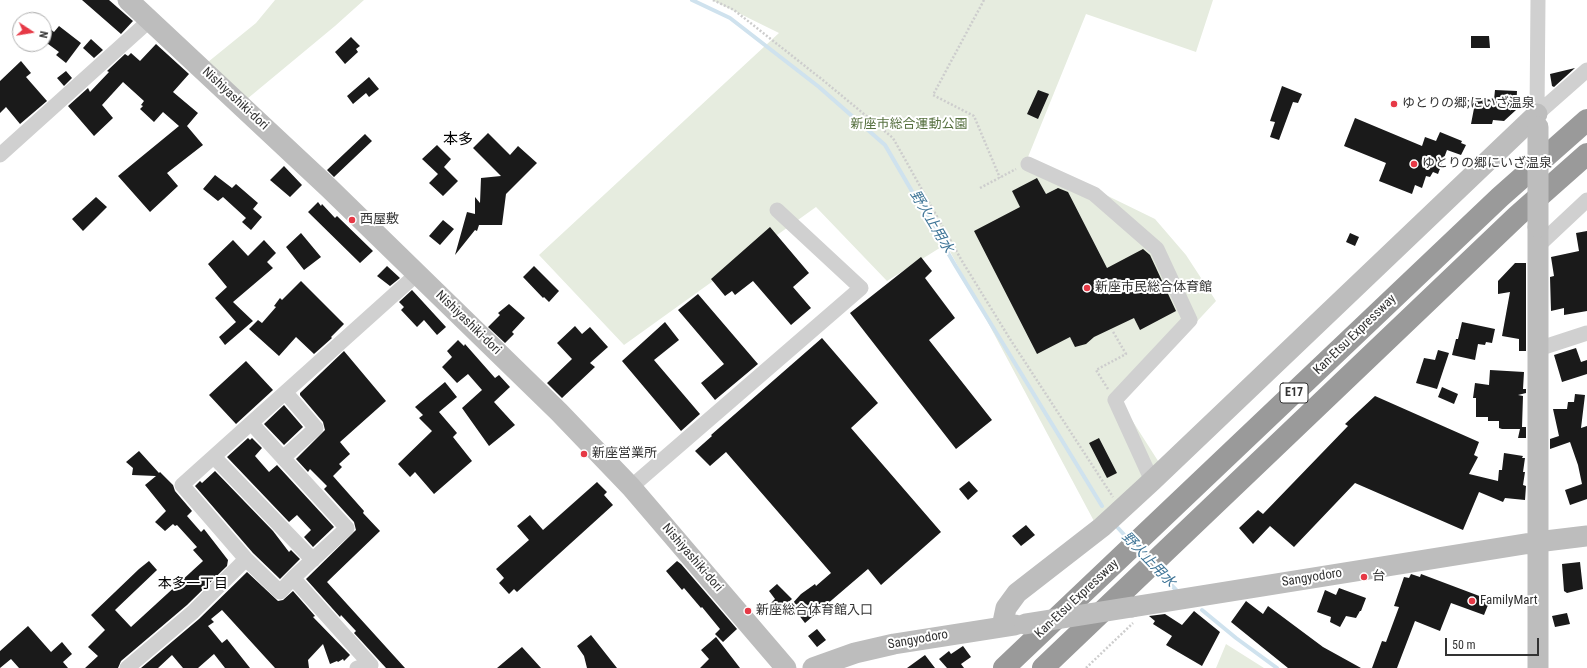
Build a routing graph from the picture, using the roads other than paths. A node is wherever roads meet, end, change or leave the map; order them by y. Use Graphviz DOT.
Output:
graph roads {
  1 [pos="128,0"];
  2 [pos="1538,0"];
  3 [pos="150,20"];
  4 [pos="1587,70"];
  5 [pos="1537,120"];
  6 [pos="1587,120"];
  7 [pos="1587,154"];
  8 [pos="0,155"];
  9 [pos="1028,164"];
  10 [pos="1587,200"];
  11 [pos="777,210"];
  12 [pos="1539,236"];
  13 [pos="417,274"];
  14 [pos="1587,333"];
  15 [pos="1538,349"];
  16 [pos="286,393"];
  17 [pos="252,424"];
  18 [pos="214,457"];
  19 [pos="283,458"];
  20 [pos="1152,481"];
  21 [pos="631,487"];
  22 [pos="1587,536"];
  23 [pos="1537,542"];
  24 [pos="246,559"];
  25 [pos="313,560"];
  26 [pos="294,578"];
  27 [pos="1002,627"];
  28 [pos="127,668"];
  29 [pos="357,668"];
  30 [pos="786,668"];
  31 [pos="813,668"];
  32 [pos="1004,668"];
  33 [pos="1043,668"];
  34 [pos="1538,668"];
  1 -- 3 [label="street, Nishiyashiki-dori"];
  2 -- 5 [label="street"];
  3 -- 8 [label="street"];
  3 -- 13 [label="street, Nishiyashiki-dori"];
  4 -- 5 [label="street"];
  5 -- 12 [label="street, bridge"];
  5 -- 20 [label="street"];
  6 -- 32 [label="highway, Kan-Etsu Expressway / E17"];
  7 -- 33 [label="highway, Kan-Etsu Expressway / E17"];
  9 -- 20 [label="street"];
  10 -- 12 [label="street"];
  11 -- 21 [label="street"];
  12 -- 15 [label="street"];
  13 -- 16 [label="street"];
  13 -- 21 [label="street, Nishiyashiki-dori"];
  14 -- 15 [label="street"];
  15 -- 23 [label="street"];
  16 -- 17 [label="street"];
  16 -- 19 [label="street"];
  17 -- 18 [label="street"];
  17 -- 19 [label="street"];
  18 -- 24 [label="street"];
  18 -- 25 [label="street"];
  19 -- 25 [label="street"];
  20 -- 27 [label="street"];
  21 -- 30 [label="street, Nishiyashiki-dori"];
  22 -- 23 [label="street, Sangyodoro"];
  23 -- 27 [label="street, Sangyodoro, bridge"];
  23 -- 34 [label="street"];
  24 -- 26 [label="street"];
  24 -- 28 [label="street"];
  25 -- 26 [label="street"];
  26 -- 29 [label="street"];
  27 -- 31 [label="street, Sangyodoro"];
}
